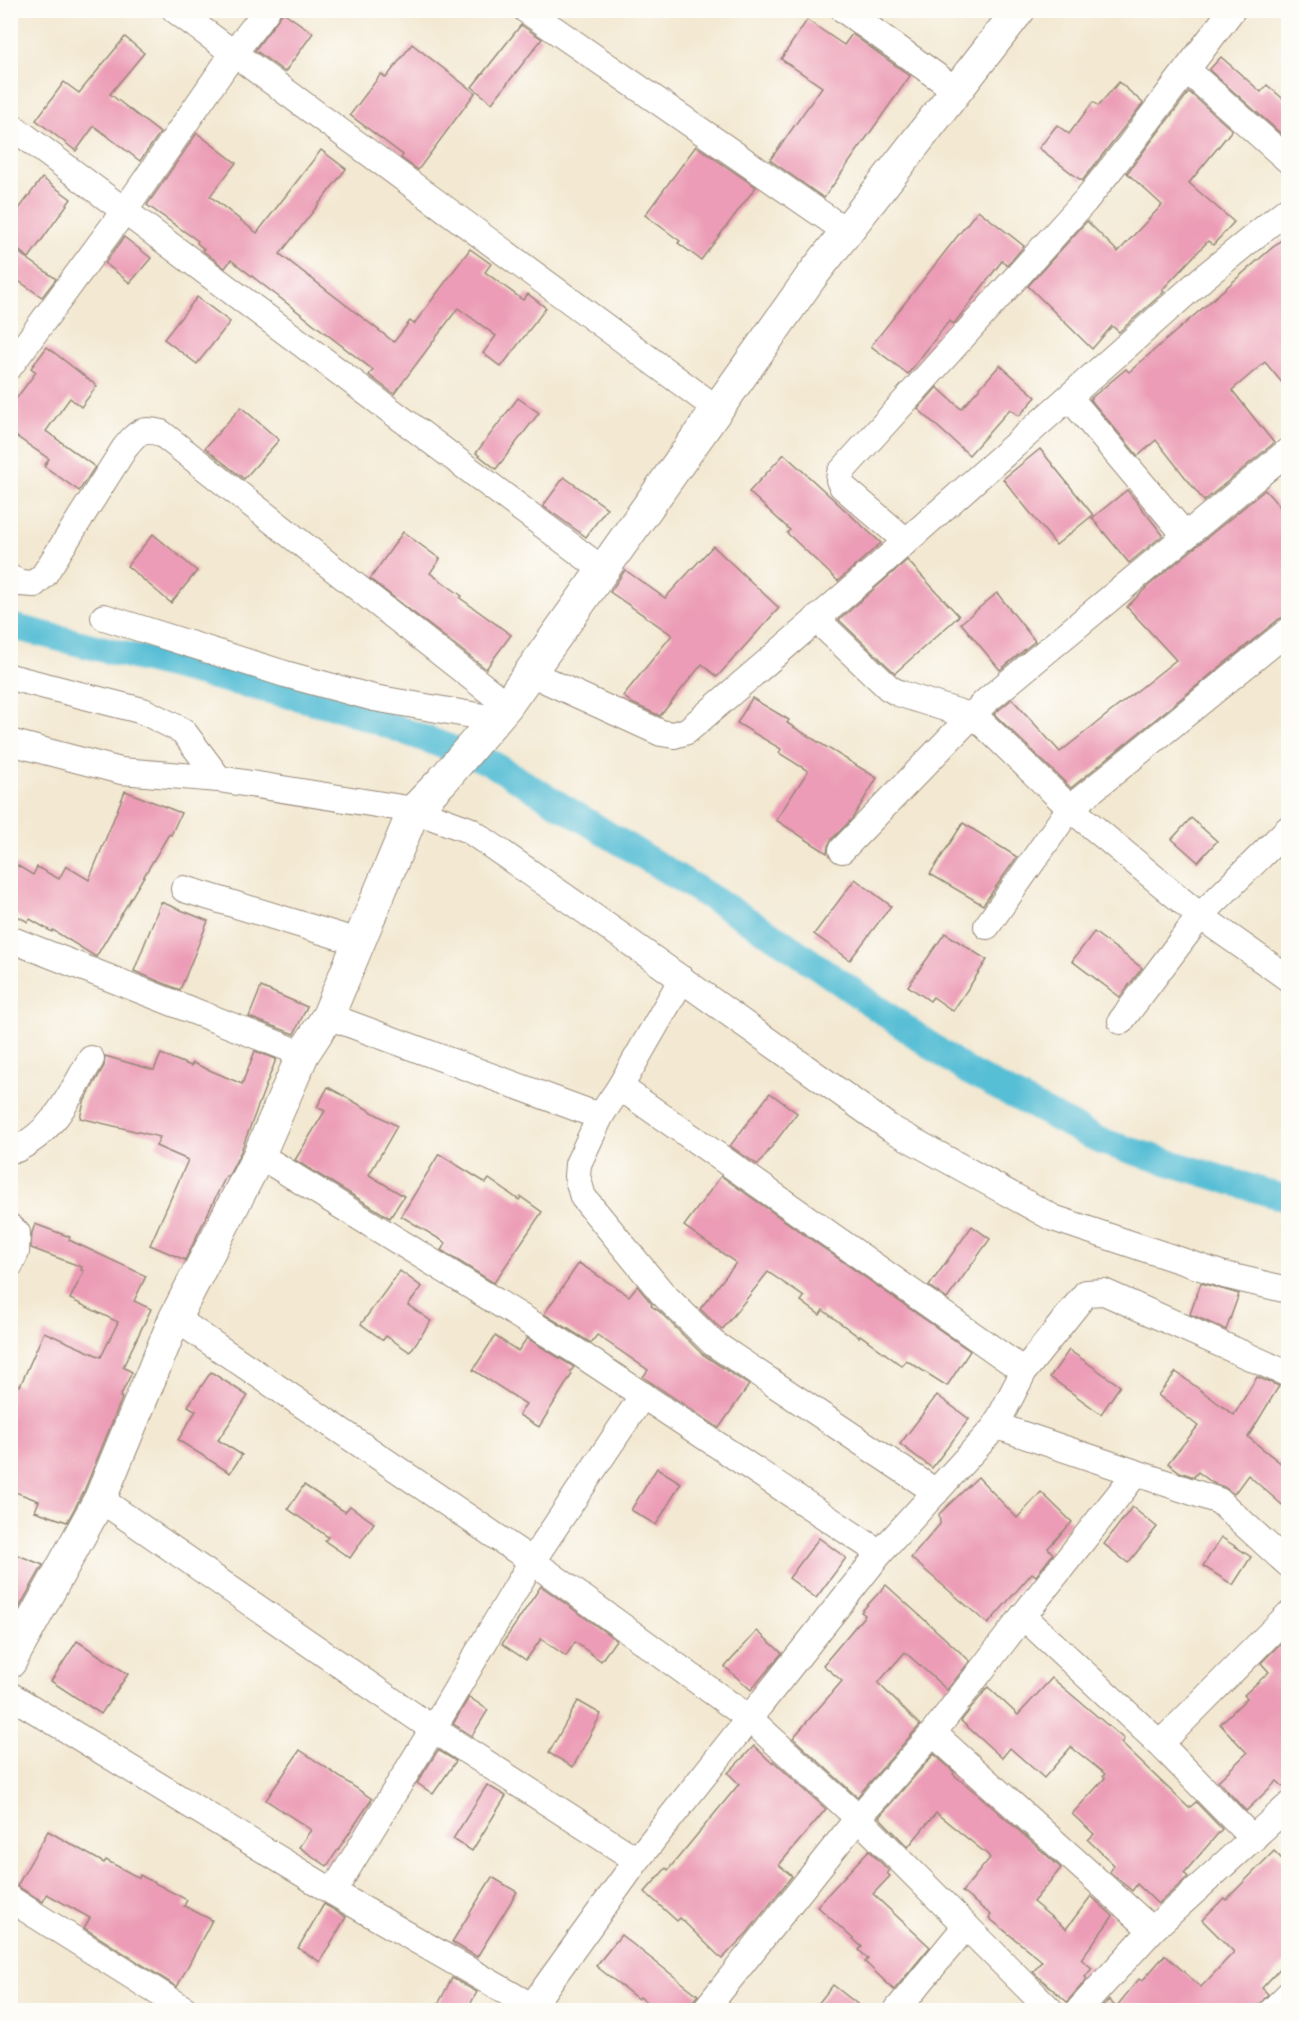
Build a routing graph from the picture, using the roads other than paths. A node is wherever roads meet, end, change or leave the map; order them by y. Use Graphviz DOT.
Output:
graph roads {
  1 [pos="175,10"];
  2 [pos="267,10"];
  3 [pos="526,10"];
  4 [pos="844,10"];
  5 [pos="1019,10"];
  6 [pos="1232,10"];
  7 [pos="233,54"];
  8 [pos="1187,70"];
  9 [pos="956,90"];
  10 [pos="10,125"];
  11 [pos="1288,160"];
  12 [pos="1288,209"];
  13 [pos="125,210"];
  14 [pos="846,231"];
  15 [pos="10,366"];
  16 [pos="1069,397"];
  17 [pos="717,409"];
  18 [pos="1288,451"];
  19 [pos="1186,536"];
  20 [pos="906,541"];
  21 [pos="603,570"];
  22 [pos="10,578"];
  23 [pos="104,617"];
  24 [pos="816,619"];
  25 [pos="1288,631"];
  26 [pos="530,673"];
  27 [pos="10,677"];
  28 [pos="970,716"];
  29 [pos="495,719"];
  30 [pos="10,742"];
  31 [pos="219,779"];
  32 [pos="1070,808"];
  33 [pos="414,810"];
  34 [pos="1288,829"];
  35 [pos="842,850"];
  36 [pos="184,889"];
  37 [pos="1200,916"];
  38 [pos="987,926"];
  39 [pos="10,939"];
  40 [pos="358,942"];
  41 [pos="1288,978"];
  42 [pos="682,979"];
  43 [pos="327,1016"];
  44 [pos="1121,1021"];
  45 [pos="303,1054"];
  46 [pos="91,1059"];
  47 [pos="620,1087"];
  48 [pos="600,1115"];
  49 [pos="13,1147"];
  50 [pos="259,1155"];
  51 [pos="10,1227"];
  52 [pos="10,1265"];
  53 [pos="1288,1290"];
  54 [pos="175,1318"];
  55 [pos="1024,1371"];
  56 [pos="1288,1374"];
  57 [pos="642,1395"];
  58 [pos="995,1428"];
  59 [pos="1136,1473"];
  60 [pos="936,1492"];
  61 [pos="100,1499"];
  62 [pos="880,1553"];
  63 [pos="532,1561"];
  64 [pos="1288,1564"];
  65 [pos="1288,1615"];
  66 [pos="1023,1616"];
  67 [pos="10,1662"];
  68 [pos="10,1695"];
  69 [pos="750,1719"];
  70 [pos="433,1729"];
  71 [pos="933,1733"];
  72 [pos="1160,1744"];
  73 [pos="1288,1806"];
  74 [pos="858,1818"];
  75 [pos="1254,1839"];
  76 [pos="637,1860"];
  77 [pos="333,1892"];
  78 [pos="10,1899"];
  79 [pos="966,1926"];
  80 [pos="1152,1930"];
  81 [pos="1288,1995"];
  82 [pos="535,2008"];
  83 [pos="186,2010"];
  84 [pos="705,2010"];
  85 [pos="897,2010"];
  86 [pos="1050,2010"];
  87 [pos="1078,2010"];
  88 [pos="1273,2010"];
  1 -- 7 [label="street"];
  2 -- 7 [label="street"];
  3 -- 14 [label="street"];
  4 -- 9 [label="street"];
  5 -- 9 [label="street"];
  6 -- 8 [label="street"];
  7 -- 13 [label="street"];
  7 -- 17 [label="street"];
  8 -- 11 [label="street"];
  8 -- 20 [label="street"];
  9 -- 14 [label="street"];
  10 -- 13 [label="street"];
  12 -- 16 [label="street"];
  13 -- 15 [label="street"];
  13 -- 21 [label="street"];
  14 -- 17 [label="street"];
  16 -- 19 [label="street"];
  16 -- 20 [label="street"];
  17 -- 21 [label="street"];
  18 -- 19 [label="street"];
  19 -- 28 [label="street"];
  20 -- 24 [label="street"];
  21 -- 26 [label="street"];
  22 -- 29 [label="street"];
  23 -- 29 [label="street"];
  24 -- 26 [label="street"];
  24 -- 28 [label="street"];
  25 -- 32 [label="street"];
  26 -- 29 [label="street"];
  27 -- 31 [label="street"];
  28 -- 32 [label="street"];
  28 -- 35 [label="street"];
  29 -- 33 [label="street"];
  30 -- 31 [label="street"];
  31 -- 33 [label="street"];
  32 -- 37 [label="street"];
  32 -- 38 [label="street"];
  33 -- 40 [label="street"];
  33 -- 42 [label="street"];
  34 -- 37 [label="street"];
  36 -- 40 [label="street"];
  37 -- 41 [label="street"];
  37 -- 44 [label="street"];
  39 -- 45 [label="street"];
  40 -- 43 [label="street"];
  42 -- 47 [label="street"];
  42 -- 53 [label="street"];
  43 -- 45 [label="street"];
  43 -- 48 [label="street"];
  45 -- 50 [label="street"];
  46 -- 49 [label="street"];
  47 -- 48 [label="street"];
  47 -- 55 [label="street"];
  48 -- 60 [label="street"];
  50 -- 54 [label="street"];
  50 -- 57 [label="street"];
  51 -- 52 [label="street"];
  54 -- 61 [label="street"];
  54 -- 63 [label="street"];
  55 -- 56 [label="street"];
  55 -- 58 [label="street"];
  57 -- 62 [label="street"];
  57 -- 63 [label="street"];
  58 -- 59 [label="street"];
  58 -- 60 [label="street"];
  59 -- 64 [label="street"];
  59 -- 66 [label="street"];
  60 -- 62 [label="street"];
  61 -- 67 [label="street"];
  61 -- 70 [label="street"];
  62 -- 69 [label="street"];
  63 -- 69 [label="street"];
  63 -- 70 [label="street"];
  65 -- 72 [label="street"];
  66 -- 71 [label="street"];
  66 -- 72 [label="street"];
  68 -- 77 [label="street"];
  69 -- 74 [label="street"];
  69 -- 76 [label="street"];
  70 -- 76 [label="street"];
  70 -- 77 [label="street"];
  71 -- 74 [label="street"];
  71 -- 80 [label="street"];
  72 -- 75 [label="street"];
  73 -- 75 [label="street"];
  74 -- 79 [label="street"];
  74 -- 84 [label="street"];
  75 -- 80 [label="street"];
  76 -- 82 [label="street"];
  77 -- 82 [label="street"];
  78 -- 83 [label="street"];
  79 -- 85 [label="street"];
  79 -- 86 [label="street"];
  80 -- 87 [label="street"];
  81 -- 88 [label="street"];
}
